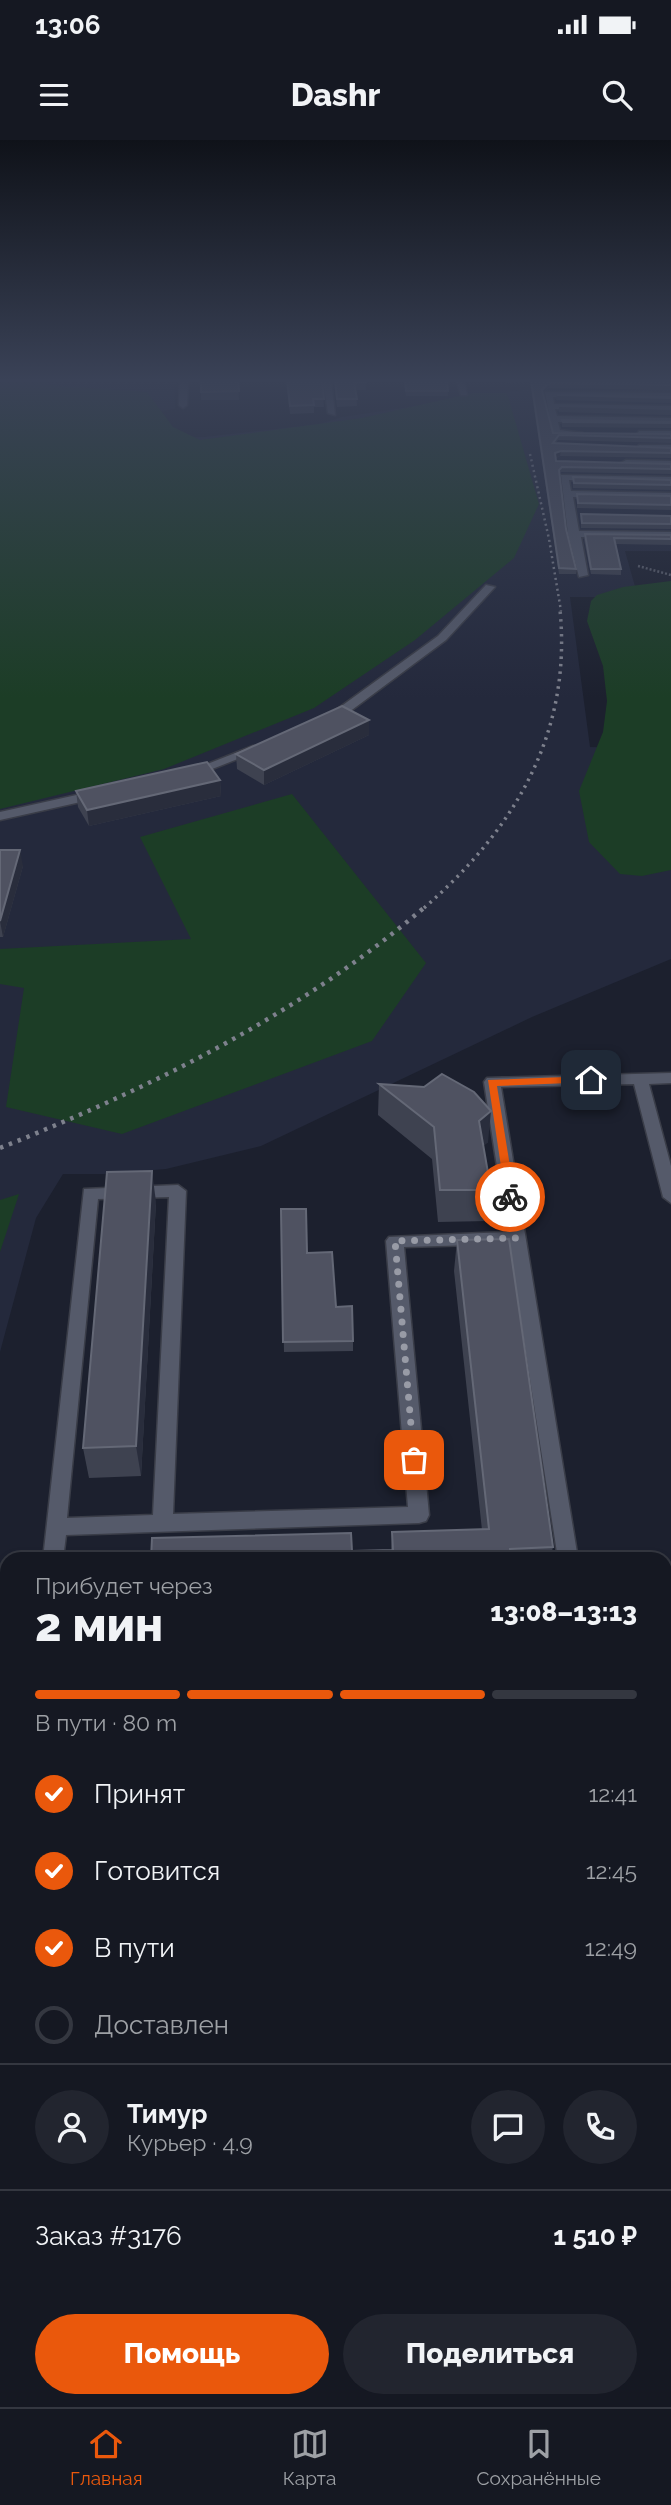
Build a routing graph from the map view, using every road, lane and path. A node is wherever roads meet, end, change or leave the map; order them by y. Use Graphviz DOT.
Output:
graph roads {
  1 [pos="565,486"];
  2 [pos="566,494"];
  3 [pos="671,496"];
  4 [pos="570,514"];
  5 [pos="583,514"];
  6 [pos="573,534"];
  7 [pos="671,535"];
  8 [pos="638,566"];
  9 [pos="583,575"];
  10 [pos="671,575"];
  11 [pos="490,587"];
  12 [pos="318,725"];
  13 [pos="267,745"];
  14 [pos="177,776"];
  15 [pos="110,791"];
  16 [pos="0,817"];
  17 [pos="671,1078"];
  18 [pos="640,1079"];
  19 [pos="671,1196"];
  20 [pos="516,1238"];
  21 [pos="163,1523"];
  22 [pos="57,1527"];
  23 [pos="54,1552"];
  24 [pos="567,1552"];
  1 -- 2 [label="street"];
  2 -- 3 [label="street"];
  2 -- 4 [label="street"];
  4 -- 5 [label="street"];
  4 -- 6 [label="street"];
  6 -- 7 [label="street"];
  6 -- 9 [label="street"];
  8 -- 10 [label="path"];
  11 -- 12 [label="street"];
  13 -- 14 [label="street"];
  15 -- 16 [label="street"];
  17 -- 18 [label="street"];
  18 -- 19 [label="street"];
  18 -- 20 [label="street"];
  20 -- 21 [label="street"];
  20 -- 24 [label="street"];
  21 -- 22 [label="street"];
  21 -- 22 [label="street"];
  22 -- 23 [label="street"];
}
